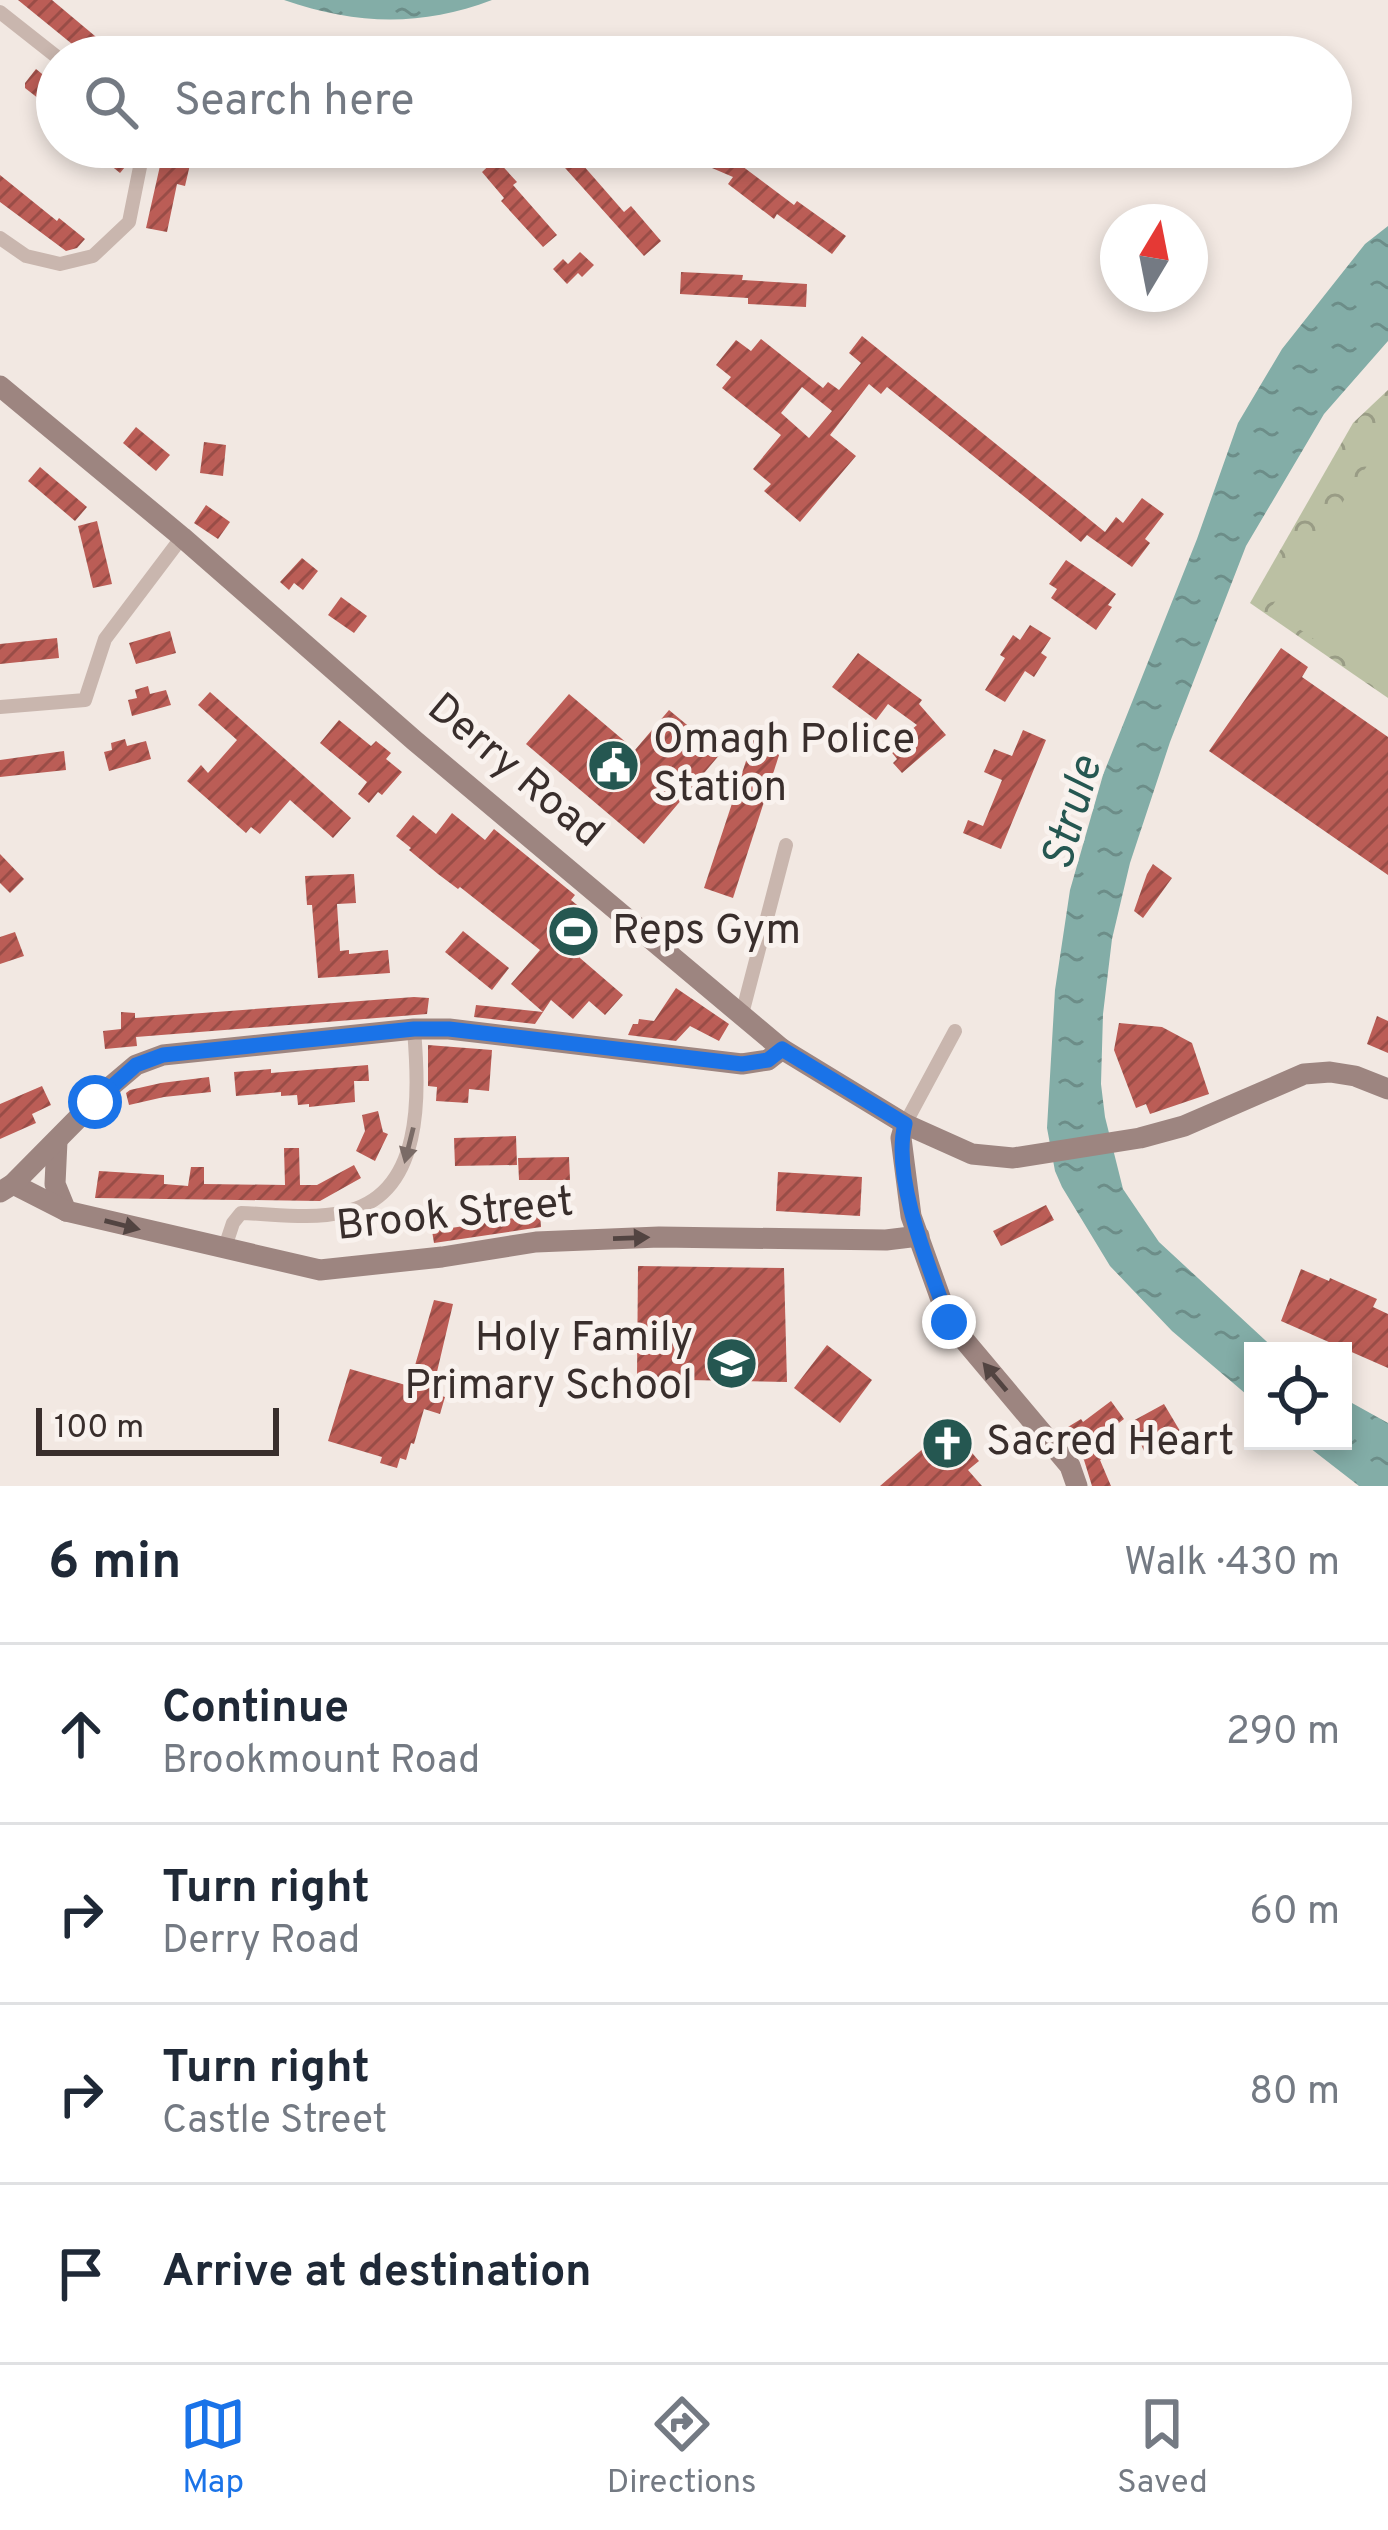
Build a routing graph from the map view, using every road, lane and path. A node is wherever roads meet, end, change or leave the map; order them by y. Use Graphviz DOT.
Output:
graph roads {
  1 [pos="0,12"];
  2 [pos="36,40"];
  3 [pos="140,168"];
  4 [pos="0,238"];
  5 [pos="2,391"];
  6 [pos="182,537"];
  7 [pos="0,706"];
  8 [pos="786,845"];
  9 [pos="742,1014"];
  10 [pos="414,1029"];
  11 [pos="955,1030"];
  12 [pos="782,1049"];
  13 [pos="1388,1089"];
  14 [pos="905,1124"];
  15 [pos="56,1141"];
  16 [pos="7,1188"];
  17 [pos="66,1211"];
  18 [pos="919,1236"];
  19 [pos="225,1247"];
  20 [pos="1077,1486"];
  1 -- 2 [label="street"];
  3 -- 4 [label="street"];
  5 -- 6 [label="street, Derry Road"];
  6 -- 7 [label="street"];
  6 -- 9 [label="street, Derry Road"];
  8 -- 9 [label="street"];
  9 -- 12 [label="street, Derry Road"];
  10 -- 12 [label="street"];
  10 -- 15 [label="street"];
  10 -- 19 [label="street, one-way"];
  11 -- 14 [label="street"];
  12 -- 14 [label="street, Derry Road"];
  13 -- 14 [label="street, Derry Road"];
  14 -- 18 [label="street"];
  15 -- 16 [label="street"];
  15 -- 17 [label="street"];
  16 -- 17 [label="street, Brook Street"];
  17 -- 19 [label="street, Brook Street, one-way"];
  19 -- 18 [label="street, Brook Street, one-way"];
  20 -- 18 [label="street, one-way"];
}
